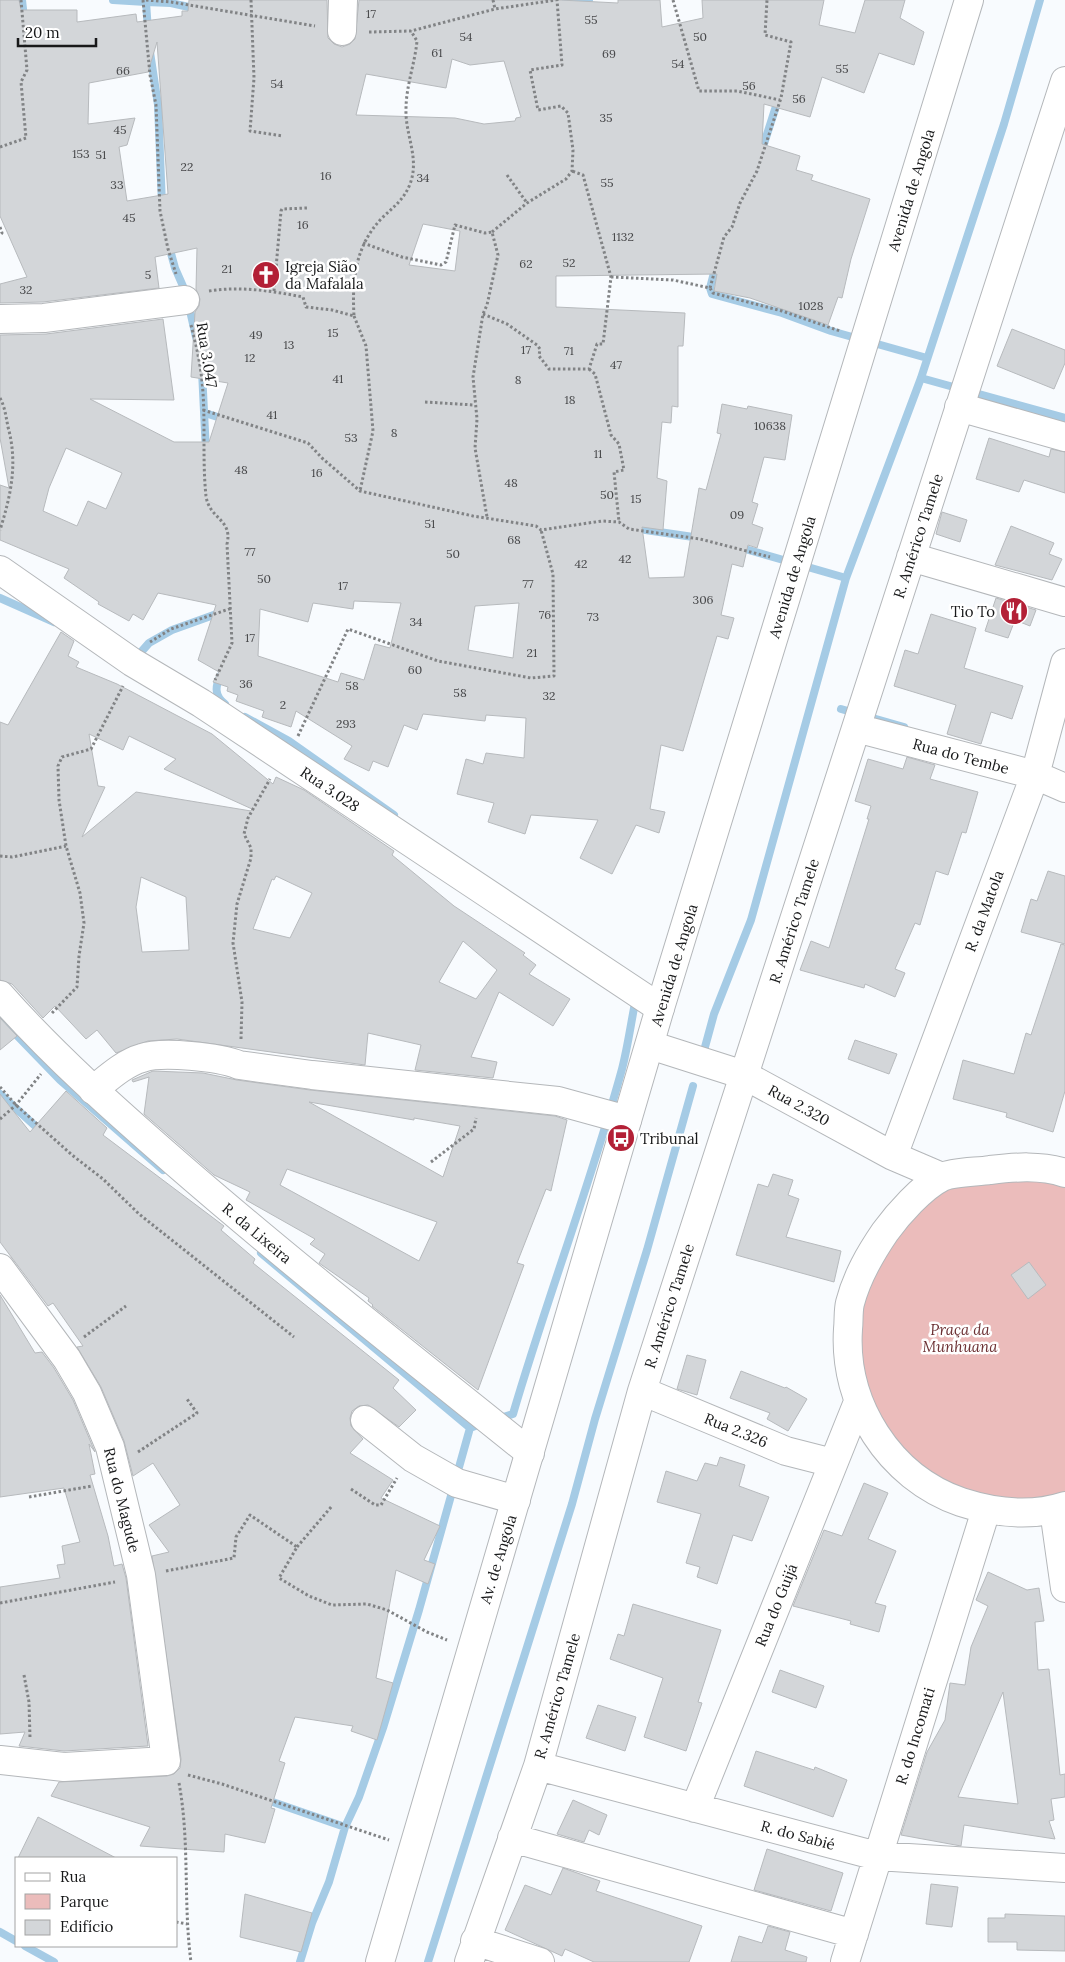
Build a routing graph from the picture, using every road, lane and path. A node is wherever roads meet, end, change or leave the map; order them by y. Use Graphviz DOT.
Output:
graph roads {
  1 [pos="21,0"];
  2 [pos="143,0"];
  3 [pos="251,0"];
  4 [pos="343,0"];
  5 [pos="493,0"];
  6 [pos="558,0"];
  7 [pos="672,0"];
  8 [pos="766,0"];
  9 [pos="970,0"];
  10 [pos="495,9"];
  11 [pos="342,31"];
  12 [pos="411,31"];
  13 [pos="1065,81"];
  14 [pos="780,100"];
  15 [pos="283,136"];
  16 [pos="0,146"];
  17 [pos="572,171"];
  18 [pos="507,175"];
  19 [pos="527,203"];
  20 [pos="307,208"];
  21 [pos="0,227"];
  22 [pos="492,232"];
  23 [pos="0,235"];
  24 [pos="363,244"];
  25 [pos="611,277"];
  26 [pos="710,288"];
  27 [pos="274,291"];
  28 [pos="184,297"];
  29 [pos="483,314"];
  30 [pos="354,316"];
  31 [pos="0,319"];
  32 [pos="867,337"];
  33 [pos="589,369"];
  34 [pos="0,398"];
  35 [pos="425,402"];
  36 [pos="474,405"];
  37 [pos="959,408"];
  38 [pos="203,410"];
  39 [pos="1065,437"];
  40 [pos="360,491"];
  41 [pos="487,517"];
  42 [pos="619,522"];
  43 [pos="0,530"];
  44 [pos="541,530"];
  45 [pos="911,557"];
  46 [pos="796,563"];
  47 [pos="0,570"];
  48 [pos="1065,602"];
  49 [pos="232,608"];
  50 [pos="134,663"];
  51 [pos="1065,663"];
  52 [pos="201,703"];
  53 [pos="856,728"];
  54 [pos="284,759"];
  55 [pos="1035,775"];
  56 [pos="1065,788"];
  57 [pos="66,846"];
  58 [pos="0,856"];
  59 [pos="0,995"];
  60 [pos="660,1008"];
  61 [pos="33,1032"];
  62 [pos="650,1045"];
  63 [pos="54,1053"];
  64 [pos="239,1065"];
  65 [pos="744,1075"];
  66 [pos="0,1087"];
  67 [pos="93,1090"];
  68 [pos="482,1093"];
  69 [pos="16,1105"];
  70 [pos="0,1119"];
  71 [pos="627,1120"];
  72 [pos="618,1156"];
  73 [pos="893,1156"];
  74 [pos="431,1162"];
  75 [pos="1062,1164"];
  76 [pos="942,1177"];
  77 [pos="0,1268"];
  78 [pos="126,1306"];
  79 [pos="294,1337"];
  80 [pos="62,1351"];
  81 [pos="642,1391"];
  82 [pos="187,1399"];
  83 [pos="858,1402"];
  84 [pos="365,1420"];
  85 [pos="530,1453"];
  86 [pos="412,1458"];
  87 [pos="833,1463"];
  88 [pos="117,1472"];
  89 [pos="352,1489"];
  90 [pos="29,1497"];
  91 [pos="516,1500"];
  92 [pos="332,1506"];
  93 [pos="1059,1508"];
  94 [pos="986,1510"];
  95 [pos="297,1547"];
  96 [pos="141,1576"];
  97 [pos="1065,1588"];
  98 [pos="0,1604"];
  99 [pos="471,1649"];
  100 [pos="24,1675"];
  101 [pos="0,1760"];
  102 [pos="30,1764"];
  103 [pos="171,1766"];
  104 [pos="538,1766"];
  105 [pos="695,1808"];
  106 [pos="512,1838"];
  107 [pos="413,1847"];
  108 [pos="877,1856"];
  109 [pos="1065,1868"];
  110 [pos="178,1922"];
  111 [pos="187,1924"];
  112 [pos="854,1934"];
  113 [pos="472,1951"];
  114 [pos="191,1962"];
  115 [pos="380,1962"];
  116 [pos="540,1962"];
  117 [pos="845,1962"];
  1 -- 16 [label="path"];
  2 -- 28 [label="path, Rua 3.047"];
  3 -- 15 [label="path"];
  4 -- 11 [label="street"];
  5 -- 10 [label="path"];
  6 -- 17 [label="path"];
  7 -- 14 [label="path"];
  8 -- 14 [label="path"];
  9 -- 32 [label="street, Avenida de Angola"];
  12 -- 24 [label="path"];
  13 -- 37 [label="street, R. Américo Tamele"];
  14 -- 26 [label="path"];
  17 -- 19 [label="path"];
  17 -- 25 [label="path"];
  18 -- 19 [label="path"];
  19 -- 22 [label="path"];
  20 -- 27 [label="path"];
  21 -- 23 [label="path"];
  22 -- 24 [label="path"];
  22 -- 29 [label="path"];
  24 -- 30 [label="path"];
  25 -- 26 [label="path"];
  25 -- 33 [label="path"];
  26 -- 32 [label="path"];
  27 -- 28 [label="path"];
  27 -- 30 [label="path"];
  28 -- 31 [label="street"];
  28 -- 38 [label="path, Rua 3.047"];
  29 -- 33 [label="path"];
  29 -- 36 [label="path"];
  30 -- 40 [label="path"];
  32 -- 46 [label="street, Avenida de Angola"];
  33 -- 42 [label="path"];
  34 -- 43 [label="path"];
  35 -- 36 [label="path"];
  36 -- 41 [label="path"];
  37 -- 39 [label="street"];
  37 -- 45 [label="street, R. Américo Tamele"];
  38 -- 40 [label="path"];
  38 -- 49 [label="path, Rua 3.047"];
  40 -- 41 [label="path"];
  41 -- 44 [label="path"];
  42 -- 44 [label="path"];
  42 -- 46 [label="path"];
  44 -- 54 [label="path"];
  45 -- 48 [label="street"];
  45 -- 53 [label="street, R. Américo Tamele"];
  46 -- 60 [label="street, Avenida de Angola"];
  47 -- 50 [label="street, Rua 3.028"];
  49 -- 50 [label="path"];
  49 -- 52 [label="path, Rua 3.047"];
  50 -- 52 [label="street, Rua 3.028"];
  50 -- 57 [label="path"];
  51 -- 55 [label="street, R. da Matola"];
  52 -- 54 [label="street, Rua 3.028"];
  53 -- 55 [label="street, Rua do Tembe"];
  53 -- 65 [label="street, R. Américo Tamele"];
  54 -- 60 [label="street, Rua 3.028"];
  54 -- 64 [label="path"];
  55 -- 56 [label="street, Rua do Tembe"];
  55 -- 73 [label="street, R. da Matola"];
  57 -- 58 [label="path"];
  57 -- 61 [label="path"];
  59 -- 61 [label="street, R. da Lixeira"];
  60 -- 62 [label="street, Avenida de Angola"];
  61 -- 63 [label="street, R. da Lixeira"];
  62 -- 65 [label="street, Rua 2.320"];
  62 -- 71 [label="street, Avenida de Angola"];
  63 -- 67 [label="street, R. da Lixeira"];
  63 -- 69 [label="path"];
  64 -- 67 [label="street"];
  64 -- 68 [label="street"];
  65 -- 73 [label="street, Rua 2.320"];
  65 -- 81 [label="street, R. Américo Tamele"];
  66 -- 69 [label="path"];
  67 -- 85 [label="street, R. da Lixeira"];
  68 -- 71 [label="street"];
  68 -- 74 [label="path"];
  69 -- 70 [label="path"];
  69 -- 79 [label="path"];
  71 -- 72 [label="street, Avenida de Angola"];
  72 -- 85 [label="street, Av. de Angola"];
  73 -- 76 [label="street, Rua 2.320"];
  75 -- 76 [label="street"];
  76 -- 83 [label="street"];
  77 -- 80 [label="street, Rua do Magude"];
  78 -- 80 [label="path"];
  80 -- 88 [label="street, Rua do Magude"];
  81 -- 87 [label="street, Rua 2.326"];
  81 -- 104 [label="street, R. Américo Tamele"];
  82 -- 88 [label="path"];
  83 -- 87 [label="street, Rua do Guijá"];
  83 -- 94 [label="street"];
  84 -- 86 [label="street"];
  85 -- 91 [label="street, Av. de Angola"];
  86 -- 89 [label="path"];
  86 -- 91 [label="street"];
  87 -- 105 [label="street, Rua do Guijá"];
  88 -- 90 [label="path"];
  88 -- 96 [label="street, Rua do Magude"];
  91 -- 99 [label="street, Av. de Angola"];
  92 -- 95 [label="path"];
  93 -- 94 [label="street"];
  93 -- 97 [label="street"];
  94 -- 108 [label="street, R. do Incomati"];
  95 -- 96 [label="path"];
  95 -- 99 [label="path"];
  96 -- 98 [label="path"];
  96 -- 103 [label="street, Rua do Magude"];
  99 -- 107 [label="street, Av. de Angola"];
  100 -- 102 [label="path"];
  101 -- 102 [label="street"];
  102 -- 103 [label="street"];
  103 -- 107 [label="path"];
  103 -- 111 [label="path"];
  104 -- 105 [label="street, R. do Sabié"];
  104 -- 106 [label="street, R. Américo Tamele"];
  105 -- 108 [label="street, R. do Sabié"];
  106 -- 112 [label="street"];
  106 -- 113 [label="street, R. Américo Tamele"];
  107 -- 115 [label="street, Av. de Angola"];
  108 -- 109 [label="street, R. do Sabié"];
  108 -- 112 [label="street, R. do Incomati"];
  110 -- 111 [label="path"];
  111 -- 114 [label="path"];
  112 -- 117 [label="street, R. do Incomati"];
  113 -- 116 [label="street"];
}
